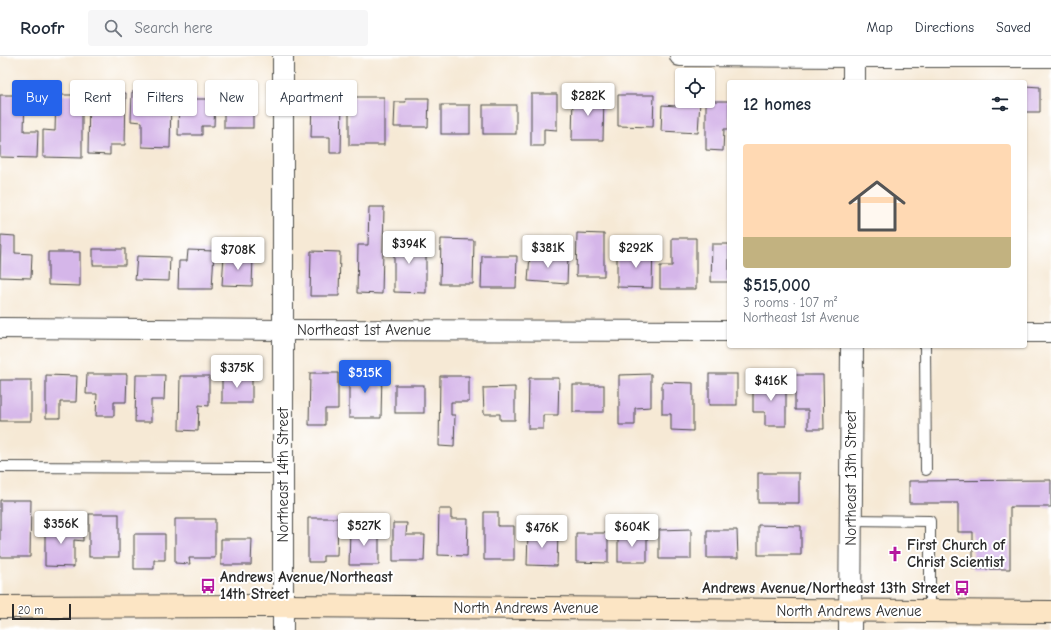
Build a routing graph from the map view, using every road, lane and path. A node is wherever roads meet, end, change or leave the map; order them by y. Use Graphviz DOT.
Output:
graph roads {
  1 [pos="283,56"];
  2 [pos="680,56"];
  3 [pos="854,57"];
  4 [pos="1051,57"];
  5 [pos="854,80"];
  6 [pos="0,328"];
  7 [pos="283,330"];
  8 [pos="727,331"];
  9 [pos="1027,332"];
  10 [pos="1051,332"];
  11 [pos="852,348"];
  12 [pos="925,348"];
  13 [pos="0,467"];
  14 [pos="283,468"];
  15 [pos="926,470"];
  16 [pos="851,520"];
  17 [pos="283,606"];
  18 [pos="0,607"];
  19 [pos="930,611"];
  20 [pos="1051,612"];
  21 [pos="850,620"];
  22 [pos="283,630"];
  1 -- 7 [label="street, Northeast 14th Street"];
  2 -- 3 [label="street"];
  3 -- 4 [label="street"];
  3 -- 5 [label="street"];
  6 -- 7 [label="street, Northeast 1st Avenue"];
  7 -- 8 [label="street, Northeast 1st Avenue"];
  7 -- 14 [label="street, Northeast 14th Street"];
  9 -- 10 [label="street"];
  11 -- 16 [label="street, Northeast 13th Street"];
  12 -- 15 [label="lane"];
  13 -- 14 [label="lane"];
  14 -- 17 [label="street, Northeast 14th Street"];
  16 -- 19 [label="lane"];
  16 -- 21 [label="street, Northeast 13th Street"];
  17 -- 18 [label="main road, North Andrews Avenue"];
  17 -- 21 [label="main road, North Andrews Avenue"];
  17 -- 22 [label="street, Northeast 14th Street"];
  19 -- 20 [label="main road, North Andrews Avenue"];
  19 -- 21 [label="main road, North Andrews Avenue"];
}
